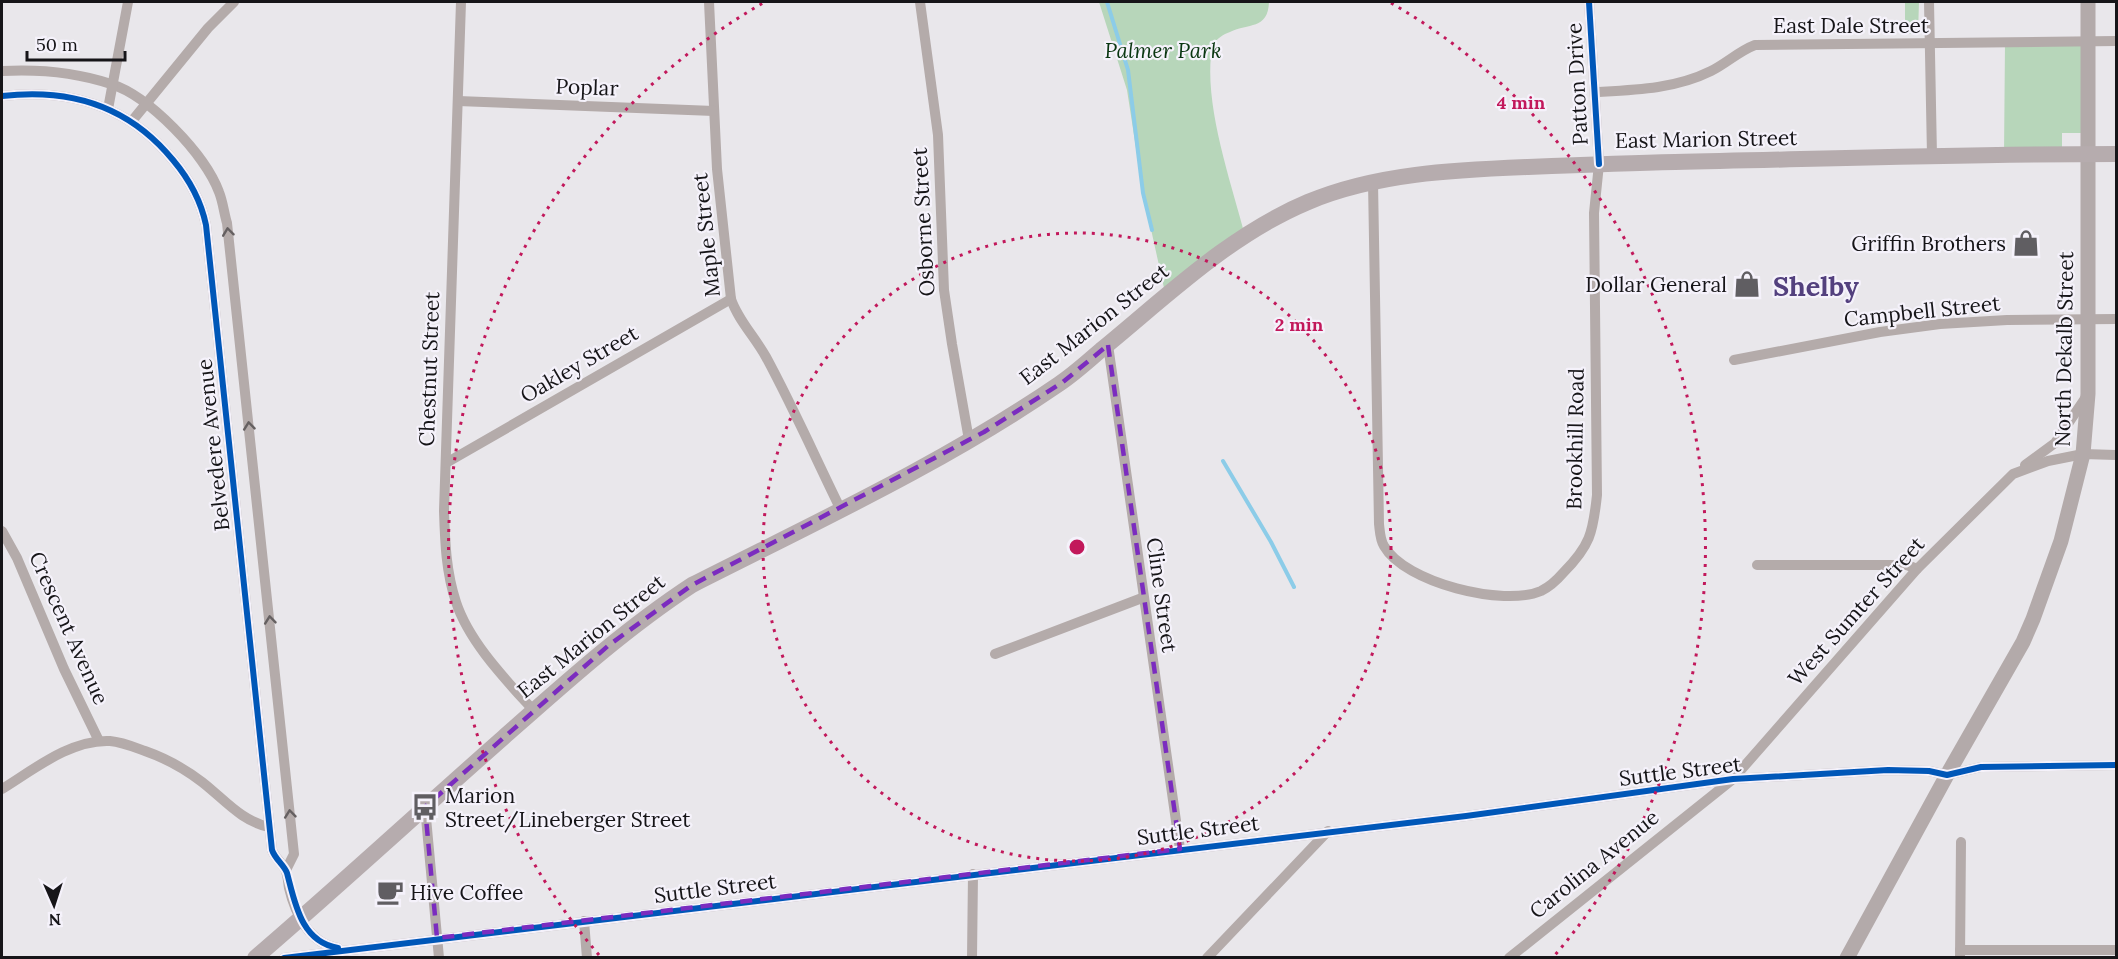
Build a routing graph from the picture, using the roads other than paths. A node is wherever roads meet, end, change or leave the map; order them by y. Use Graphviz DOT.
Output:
graph roads {
  1 [pos="128,2"];
  2 [pos="234,2"];
  3 [pos="461,2"];
  4 [pos="709,2"];
  5 [pos="920,2"];
  6 [pos="1589,2"];
  7 [pos="1929,2"];
  8 [pos="2088,2"];
  9 [pos="2116,41"];
  10 [pos="2088,42"];
  11 [pos="1930,44"];
  12 [pos="2,71"];
  13 [pos="113,84"];
  14 [pos="1596,92"];
  15 [pos="2,96"];
  16 [pos="458,101"];
  17 [pos="147,103"];
  18 [pos="108,108"];
  19 [pos="714,111"];
  20 [pos="132,122"];
  21 [pos="2088,154"];
  22 [pos="2116,154"];
  23 [pos="1932,156"];
  24 [pos="1599,164"];
  25 [pos="1373,182"];
  26 [pos="731,298"];
  27 [pos="237,317"];
  28 [pos="216,319"];
  29 [pos="2087,319"];
  30 [pos="2116,319"];
  31 [pos="1107,345"];
  32 [pos="1734,360"];
  33 [pos="2088,394"];
  34 [pos="969,440"];
  35 [pos="2083,454"];
  36 [pos="2116,455"];
  37 [pos="446,464"];
  38 [pos="2013,474"];
  39 [pos="841,510"];
  40 [pos="2,531"];
  41 [pos="1757,565"];
  42 [pos="1917,569"];
  43 [pos="265,577"];
  44 [pos="244,578"];
  45 [pos="1142,598"];
  46 [pos="995,654"];
  47 [pos="534,711"];
  48 [pos="99,741"];
  49 [pos="2116,765"];
  50 [pos="1947,775"];
  51 [pos="1732,779"];
  52 [pos="2,789"];
  53 [pos="425,807"];
  54 [pos="269,827"];
  55 [pos="1328,831"];
  56 [pos="1961,842"];
  57 [pos="1179,849"];
  58 [pos="286,870"];
  59 [pos="973,874"];
  60 [pos="300,919"];
  61 [pos="584,921"];
  62 [pos="437,938"];
  63 [pos="347,950"];
  64 [pos="2116,950"];
  65 [pos="1960,954"];
  66 [pos="255,957"];
  67 [pos="284,957"];
  68 [pos="439,957"];
  69 [pos="587,957"];
  70 [pos="972,957"];
  71 [pos="1207,957"];
  72 [pos="1509,957"];
  73 [pos="1847,957"];
  1 -- 13 [label="street"];
  2 -- 17 [label="street"];
  3 -- 16 [label="street, Chestnut Street"];
  4 -- 19 [label="street, Maple Street"];
  5 -- 34 [label="street, Osborne Street"];
  6 -- 14 [label="street, Patton Drive"];
  7 -- 11 [label="street"];
  8 -- 10 [label="main road, North Dekalb Street"];
  9 -- 10 [label="street, East Dale Street"];
  10 -- 11 [label="street, East Dale Street"];
  10 -- 21 [label="main road, North Dekalb Street"];
  11 -- 14 [label="street, East Dale Street"];
  11 -- 23 [label="street"];
  12 -- 13 [label="street, Belvedere Avenue"];
  13 -- 17 [label="street, Belvedere Avenue"];
  13 -- 18 [label="street"];
  14 -- 24 [label="street, Patton Drive"];
  15 -- 18 [label="street, Belvedere Avenue"];
  16 -- 19 [label="street, Poplar"];
  16 -- 37 [label="street, Chestnut Street"];
  17 -- 20 [label="street"];
  27 -- 17 [label="street, Belvedere Avenue, one-way"];
  18 -- 20 [label="street, Belvedere Avenue"];
  19 -- 26 [label="street, Maple Street"];
  20 -- 28 [label="street, Belvedere Avenue"];
  21 -- 22 [label="main road, East Marion Street"];
  21 -- 23 [label="main road, East Marion Street"];
  21 -- 29 [label="main road, North Dekalb Street"];
  23 -- 24 [label="main road, East Marion Street"];
  24 -- 25 [label="main road, East Marion Street"];
  24 -- 25 [label="street, Brookhill Road"];
  25 -- 31 [label="main road, East Marion Street"];
  26 -- 37 [label="street, Oakley Street"];
  26 -- 39 [label="street, Maple Street"];
  27 -- 28 [label="street"];
  43 -- 27 [label="street, Belvedere Avenue, one-way"];
  28 -- 44 [label="street, Belvedere Avenue"];
  29 -- 30 [label="street, Campbell Street"];
  29 -- 32 [label="street, Campbell Street"];
  29 -- 33 [label="main road, North Dekalb Street"];
  31 -- 34 [label="main road, East Marion Street"];
  31 -- 45 [label="street, Cline Street"];
  33 -- 35 [label="main road, North Dekalb Street"];
  33 -- 38 [label="street, West Sumter Street"];
  34 -- 39 [label="main road, East Marion Street"];
  35 -- 36 [label="street, West Sumter Street"];
  35 -- 38 [label="street, West Sumter Street"];
  35 -- 50 [label="main road, North Dekalb Street"];
  37 -- 47 [label="street, Chestnut Street"];
  38 -- 42 [label="street, West Sumter Street"];
  39 -- 47 [label="main road, East Marion Street"];
  40 -- 48 [label="street, Crescent Avenue"];
  41 -- 42 [label="street"];
  42 -- 51 [label="street, West Sumter Street"];
  43 -- 44 [label="street"];
  58 -- 43 [label="street, Belvedere Avenue, one-way"];
  44 -- 54 [label="street, Belvedere Avenue"];
  45 -- 46 [label="street"];
  45 -- 57 [label="street, Cline Street"];
  47 -- 53 [label="main road, East Marion Street"];
  48 -- 52 [label="street"];
  48 -- 54 [label="street"];
  49 -- 50 [label="street, Suttle Street"];
  50 -- 51 [label="street, Suttle Street"];
  50 -- 73 [label="main road, North Dekalb Street"];
  51 -- 55 [label="street, Suttle Street"];
  51 -- 72 [label="street, Carolina Avenue"];
  53 -- 60 [label="main road, East Marion Street"];
  53 -- 62 [label="street"];
  54 -- 58 [label="street, Belvedere Avenue"];
  55 -- 57 [label="street, Suttle Street"];
  55 -- 71 [label="street"];
  56 -- 65 [label="street"];
  57 -- 59 [label="street, Suttle Street"];
  58 -- 60 [label="street, Belvedere Avenue"];
  59 -- 61 [label="street, Suttle Street"];
  59 -- 70 [label="street"];
  60 -- 63 [label="street"];
  60 -- 66 [label="main road, East Marion Street"];
  61 -- 62 [label="street, Suttle Street"];
  61 -- 69 [label="street"];
  62 -- 63 [label="street, Suttle Street"];
  62 -- 68 [label="street"];
  63 -- 67 [label="street, Suttle Street"];
  64 -- 65 [label="street"];
}
